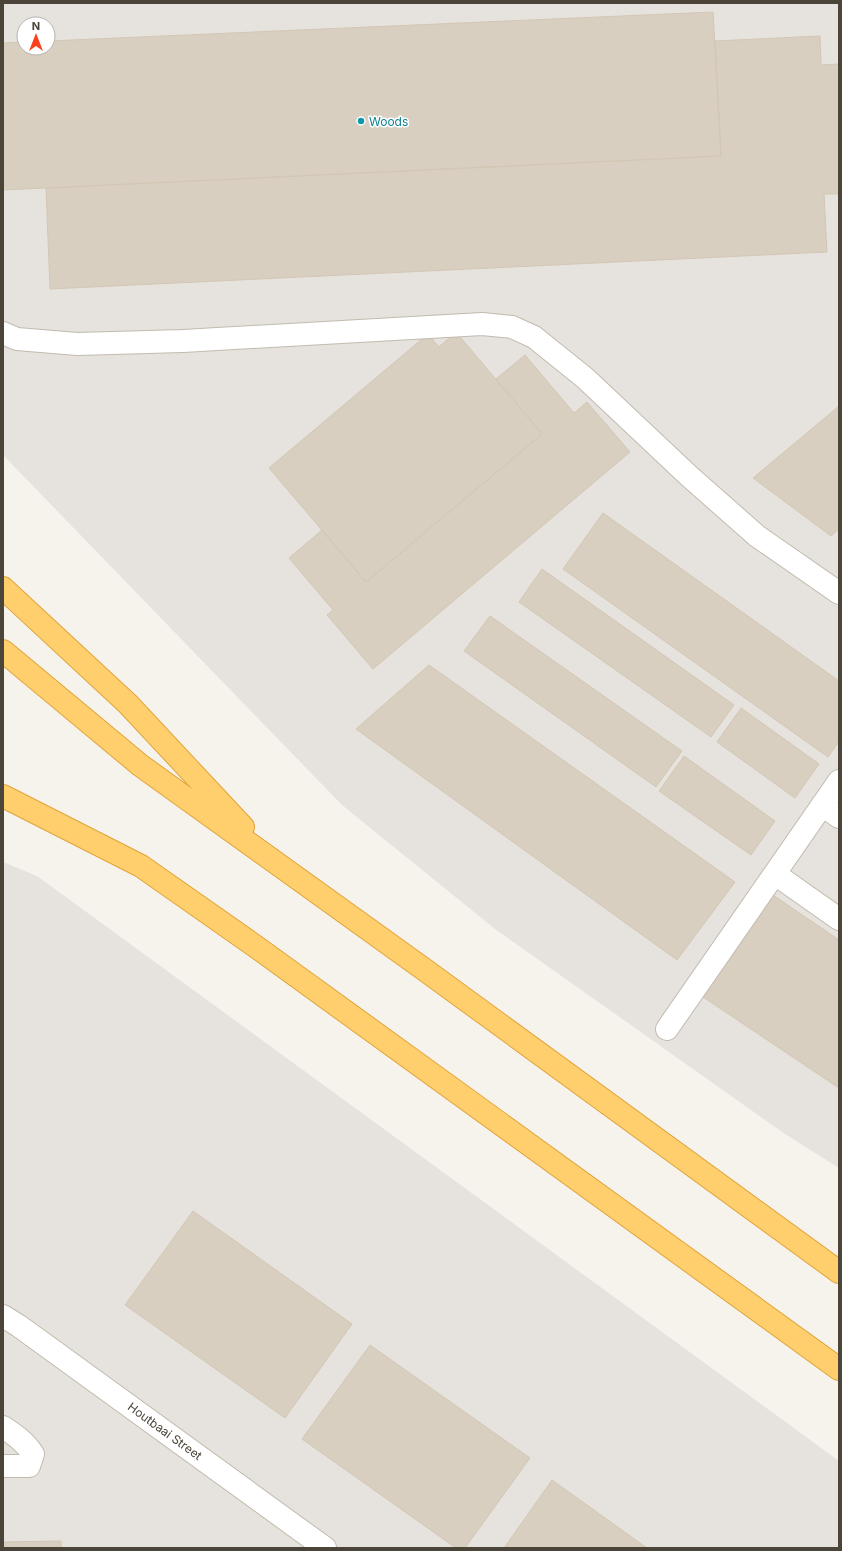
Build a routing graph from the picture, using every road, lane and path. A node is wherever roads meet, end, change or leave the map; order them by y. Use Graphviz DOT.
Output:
graph roads {
  1 [pos="3,333"];
  2 [pos="3,588"];
  3 [pos="839,593"];
  4 [pos="3,651"];
  5 [pos="839,780"];
  6 [pos="3,796"];
  7 [pos="831,811"];
  8 [pos="278,865"];
  9 [pos="775,874"];
  10 [pos="839,919"];
  11 [pos="667,1029"];
  12 [pos="839,1272"];
  13 [pos="3,1316"];
  14 [pos="839,1369"];
  15 [pos="3,1427"];
  16 [pos="3,1466"];
  17 [pos="325,1548"];
  1 -- 3 [label="lane"];
  2 -- 8 [label="highway"];
  4 -- 8 [label="highway"];
  5 -- 7 [label="lane"];
  6 -- 14 [label="highway"];
  7 -- 9 [label="lane"];
  8 -- 12 [label="highway"];
  9 -- 10 [label="lane"];
  9 -- 11 [label="lane"];
  13 -- 17 [label="lane, Houtbaai Street"];
  15 -- 16 [label="lane"];
}
